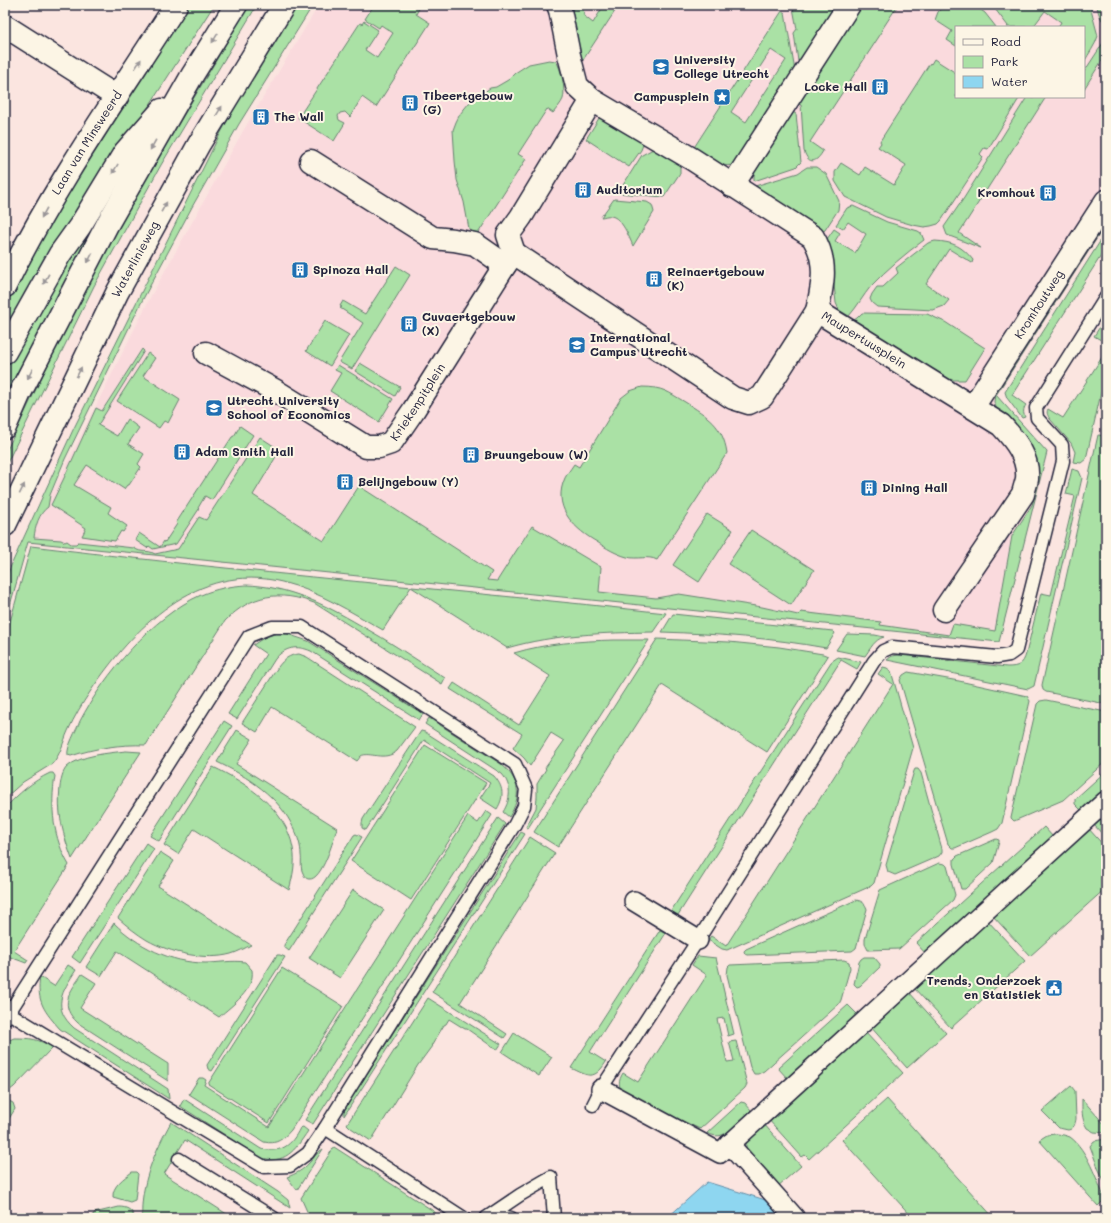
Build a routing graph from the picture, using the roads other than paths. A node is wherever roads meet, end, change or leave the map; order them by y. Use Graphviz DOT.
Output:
graph roads {
  1 [pos="176,5"];
  2 [pos="236,5"];
  3 [pos="284,5"];
  4 [pos="558,5"];
  5 [pos="849,5"];
  6 [pos="5,26"];
  7 [pos="192,74"];
  8 [pos="117,97"];
  9 [pos="592,100"];
  10 [pos="311,161"];
  11 [pos="732,186"];
  12 [pos="1106,201"];
  13 [pos="509,259"];
  14 [pos="5,286"];
  15 [pos="1106,297"];
  16 [pos="817,311"];
  17 [pos="5,352"];
  18 [pos="206,353"];
  19 [pos="973,407"];
  20 [pos="5,427"];
  21 [pos="5,525"];
  22 [pos="944,610"];
  23 [pos="1106,801"];
  24 [pos="634,900"];
  25 [pos="698,940"];
  26 [pos="7,1016"];
  27 [pos="597,1097"];
  28 [pos="325,1128"];
  29 [pos="729,1144"];
  30 [pos="179,1159"];
  31 [pos="274,1218"];
  32 [pos="464,1218"];
  33 [pos="486,1218"];
  34 [pos="501,1218"];
  35 [pos="511,1218"];
  36 [pos="554,1218"];
  37 [pos="795,1218"];
  8 -- 1 [label="street, Laan van Minsweerd, one-way"];
  2 -- 7 [label="street, one-way"];
  21 -- 3 [label="street, Waterlinieweg, one-way"];
  4 -- 9 [label="street"];
  5 -- 11 [label="street"];
  6 -- 8 [label="street"];
  7 -- 17 [label="street, one-way"];
  7 -- 20 [label="street, one-way"];
  8 -- 14 [label="street, Laan van Minsweerd, one-way"];
  9 -- 11 [label="street"];
  9 -- 13 [label="street"];
  10 -- 13 [label="street"];
  11 -- 16 [label="street"];
  12 -- 19 [label="street, Kromhoutweg"];
  13 -- 16 [label="street, Maupertuusplein"];
  13 -- 18 [label="street, Kriekenpitplein"];
  15 -- 25 [label="lane"];
  16 -- 19 [label="street, Maupertuusplein"];
  19 -- 22 [label="street, Maupertuusplein"];
  23 -- 29 [label="street"];
  24 -- 25 [label="street"];
  25 -- 27 [label="lane"];
  26 -- 28 [label="lane"];
  26 -- 28 [label="lane"];
  27 -- 29 [label="street"];
  28 -- 32 [label="lane"];
  29 -- 37 [label="street"];
  30 -- 31 [label="lane"];
  33 -- 36 [label="lane"];
  34 -- 35 [label="lane"];
}
